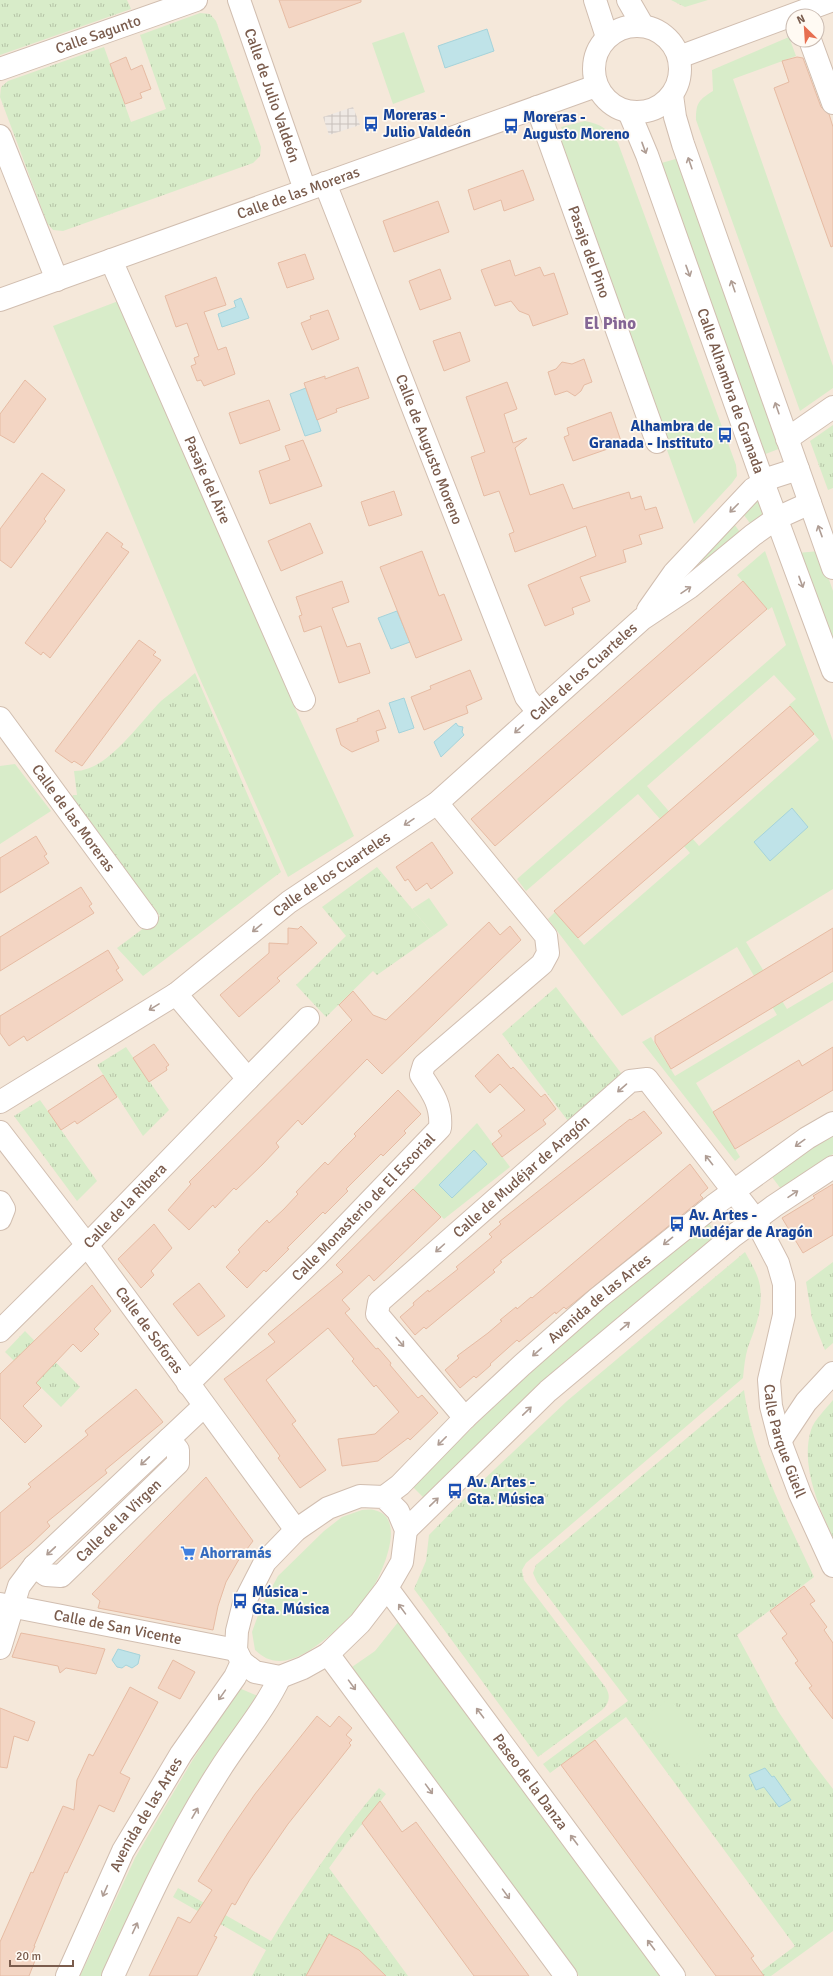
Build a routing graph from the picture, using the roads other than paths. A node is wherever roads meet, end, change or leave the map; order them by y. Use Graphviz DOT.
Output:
graph roads {
  1 [pos="196,0"];
  2 [pos="239,0"];
  3 [pos="596,0"];
  4 [pos="628,0"];
  5 [pos="833,0"];
  6 [pos="815,8"];
  7 [pos="785,20"];
  8 [pos="643,26"];
  9 [pos="607,37"];
  10 [pos="813,48"];
  11 [pos="679,57"];
  12 [pos="0,69"];
  13 [pos="596,86"];
  14 [pos="672,95"];
  15 [pos="833,103"];
  16 [pos="537,107"];
  17 [pos="629,112"];
  18 [pos="0,136"];
  19 [pos="315,187"];
  20 [pos="111,260"];
  21 [pos="57,280"];
  22 [pos="0,300"];
  23 [pos="833,407"];
  24 [pos="787,439"];
  25 [pos="657,442"];
  26 [pos="798,468"];
  27 [pos="763,482"];
  28 [pos="810,503"];
  29 [pos="777,518"];
  30 [pos="833,568"];
  31 [pos="642,619"];
  32 [pos="833,671"];
  33 [pos="304,700"];
  34 [pos="538,712"];
  35 [pos="0,718"];
  36 [pos="437,803"];
  37 [pos="148,918"];
  38 [pos="176,994"];
  39 [pos="308,1018"];
  40 [pos="248,1079"];
  41 [pos="0,1102"];
  42 [pos="833,1123"];
  43 [pos="0,1132"];
  44 [pos="833,1167"];
  45 [pos="732,1192"];
  46 [pos="0,1202"];
  47 [pos="0,1219"];
  48 [pos="755,1219"];
  49 [pos="87,1245"];
  50 [pos="0,1331"];
  51 [pos="833,1373"];
  52 [pos="769,1380"];
  53 [pos="188,1384"];
  54 [pos="806,1402"];
  55 [pos="204,1406"];
  56 [pos="465,1418"];
  57 [pos="780,1441"];
  58 [pos="384,1497"];
  59 [pos="296,1530"];
  60 [pos="406,1530"];
  61 [pos="833,1566"];
  62 [pos="387,1588"];
  63 [pos="7,1606"];
  64 [pos="0,1648"];
  65 [pos="328,1654"];
  66 [pos="239,1656"];
  67 [pos="280,1677"];
  68 [pos="66,1976"];
  69 [pos="113,1976"];
  70 [pos="566,1976"];
  71 [pos="674,1976"];
  1 -- 12 [label="street, Calle Sagunto"];
  2 -- 19 [label="street, Calle de Julio Valdeón"];
  3 -- 9 [label="street"];
  4 -- 8 [label="street"];
  5 -- 6 [label="street"];
  7 -- 11 [label="street"];
  8 -- 9 [label="street"];
  8 -- 11 [label="street"];
  9 -- 13 [label="street"];
  10 -- 15 [label="street"];
  11 -- 14 [label="street"];
  13 -- 16 [label="street, Calle de las Moreras"];
  13 -- 17 [label="street"];
  14 -- 17 [label="street"];
  24 -- 14 [label="street, one-way"];
  16 -- 19 [label="street, Calle de las Moreras"];
  16 -- 25 [label="street, Pasaje del Pino"];
  17 -- 27 [label="street, Calle Alhambra de Granada, one-way"];
  18 -- 21 [label="street"];
  19 -- 20 [label="street, Calle de las Moreras"];
  19 -- 34 [label="street, Calle de Augusto Moreno"];
  20 -- 21 [label="street, Calle de las Moreras"];
  20 -- 33 [label="street, Pasaje del Aire"];
  21 -- 22 [label="street, Calle de las Moreras"];
  23 -- 24 [label="street"];
  24 -- 26 [label="street"];
  26 -- 27 [label="street, Calle de los Cuarteles"];
  26 -- 28 [label="street"];
  27 -- 29 [label="street, Calle Alhambra de Granada"];
  27 -- 31 [label="street, Calle de los Cuarteles, one-way"];
  28 -- 29 [label="street, Calle de los Cuarteles"];
  30 -- 28 [label="street, one-way"];
  31 -- 29 [label="street, Calle de los Cuarteles, one-way"];
  29 -- 32 [label="street, Calle Alhambra de Granada, one-way"];
  31 -- 34 [label="street, Calle de los Cuarteles"];
  34 -- 36 [label="street, Calle de los Cuarteles, one-way"];
  35 -- 37 [label="street, Calle de las Moreras"];
  36 -- 38 [label="street, Calle de los Cuarteles, one-way"];
  36 -- 53 [label="street, Calle Monasterio de El Escorial"];
  38 -- 40 [label="street"];
  38 -- 41 [label="street, Calle de los Cuarteles, one-way"];
  39 -- 40 [label="street, Calle de la Ribera"];
  40 -- 49 [label="street, Calle de la Ribera"];
  42 -- 45 [label="street, Avenida de las Artes, one-way"];
  43 -- 49 [label="street, Calle de Soforas"];
  48 -- 44 [label="street, one-way"];
  45 -- 48 [label="street, Calle de Mudéjar de Aragón"];
  45 -- 56 [label="street, Avenida de las Artes, one-way"];
  45 -- 56 [label="street, Calle de Mudéjar de Aragón, one-way"];
  46 -- 47 [label="street"];
  48 -- 52 [label="street, Calle Parque Güell"];
  60 -- 48 [label="street, one-way"];
  49 -- 50 [label="street, Calle de la Ribera"];
  49 -- 53 [label="street, Calle de Soforas"];
  51 -- 54 [label="street"];
  52 -- 54 [label="street"];
  52 -- 57 [label="street, Calle Parque Güell"];
  53 -- 55 [label="street, Calle de Soforas"];
  54 -- 57 [label="street"];
  55 -- 59 [label="street, Calle de Soforas"];
  55 -- 63 [label="street, Calle de la Virgen"];
  56 -- 58 [label="street, Avenida de las Artes, one-way"];
  57 -- 61 [label="street, Calle Parque Güell"];
  58 -- 59 [label="street"];
  58 -- 60 [label="street"];
  59 -- 66 [label="street"];
  60 -- 62 [label="street"];
  62 -- 65 [label="street"];
  71 -- 62 [label="street, Paseo de la Danza, one-way"];
  63 -- 64 [label="street, Calle de la Virgen"];
  63 -- 66 [label="street, Calle de San Vicente"];
  65 -- 67 [label="street"];
  65 -- 70 [label="street, one-way"];
  66 -- 67 [label="street"];
  66 -- 68 [label="street, Avenida de las Artes, one-way"];
  69 -- 67 [label="street, one-way"];
}
